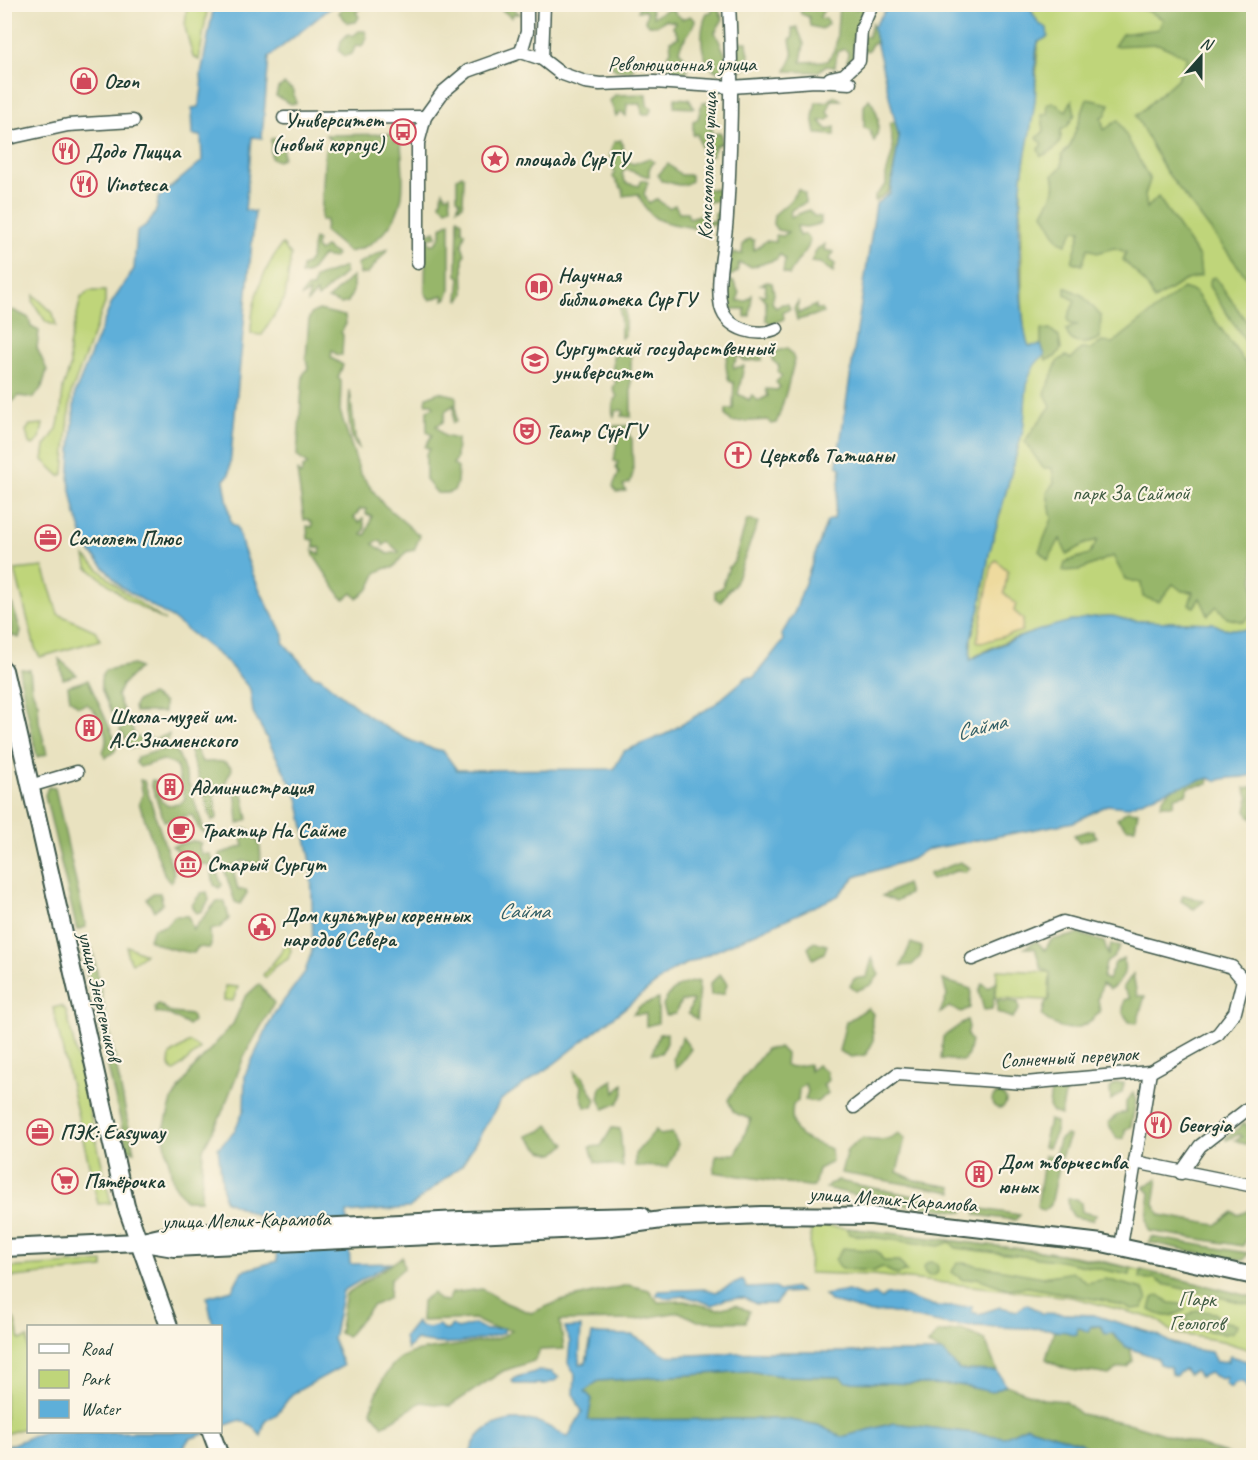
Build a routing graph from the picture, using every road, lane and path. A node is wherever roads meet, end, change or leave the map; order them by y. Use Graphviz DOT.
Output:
graph roads {
  1 [pos="527,4"];
  2 [pos="544,4"];
  3 [pos="729,4"];
  4 [pos="872,4"];
  5 [pos="521,52"];
  6 [pos="542,59"];
  7 [pos="815,81"];
  8 [pos="850,83"];
  9 [pos="731,87"];
  10 [pos="424,117"];
  11 [pos="284,118"];
  12 [pos="133,121"];
  13 [pos="4,139"];
  14 [pos="418,263"];
  15 [pos="777,329"];
  16 [pos="4,670"];
  17 [pos="77,772"];
  18 [pos="30,786"];
  19 [pos="972,959"];
  20 [pos="1150,1072"];
  21 [pos="1254,1104"];
  22 [pos="854,1107"];
  23 [pos="1135,1162"];
  24 [pos="1181,1173"];
  25 [pos="1254,1186"];
  26 [pos="138,1242"];
  27 [pos="1120,1246"];
  28 [pos="4,1248"];
  29 [pos="1254,1276"];
  30 [pos="169,1325"];
  31 [pos="212,1433"];
  32 [pos="220,1455"];
  1 -- 5 [label="street"];
  2 -- 6 [label="street"];
  3 -- 9 [label="street, Комсомольская улица"];
  4 -- 7 [label="street"];
  5 -- 6 [label="street, Революционная улица"];
  5 -- 10 [label="street"];
  6 -- 9 [label="street, Революционная улица"];
  7 -- 8 [label="street, Революционная улица"];
  7 -- 9 [label="street, Революционная улица"];
  9 -- 15 [label="street, Комсомольская улица"];
  10 -- 11 [label="street"];
  10 -- 14 [label="street"];
  12 -- 13 [label="street"];
  16 -- 18 [label="main road, улица Энергетиков"];
  17 -- 18 [label="street"];
  18 -- 26 [label="main road, улица Энергетиков"];
  19 -- 20 [label="street, Солнечный переулок"];
  20 -- 22 [label="street, Солнечный переулок"];
  20 -- 23 [label="street"];
  21 -- 24 [label="street"];
  23 -- 24 [label="street"];
  23 -- 27 [label="street"];
  24 -- 25 [label="street"];
  26 -- 27 [label="main road, улица Мелик-Карамова"];
  26 -- 28 [label="main road, улица Мелик-Карамова"];
  26 -- 30 [label="main road, улица Энергетиков"];
  27 -- 29 [label="main road, улица Мелик-Карамова"];
  31 -- 32 [label="main road"];
}
